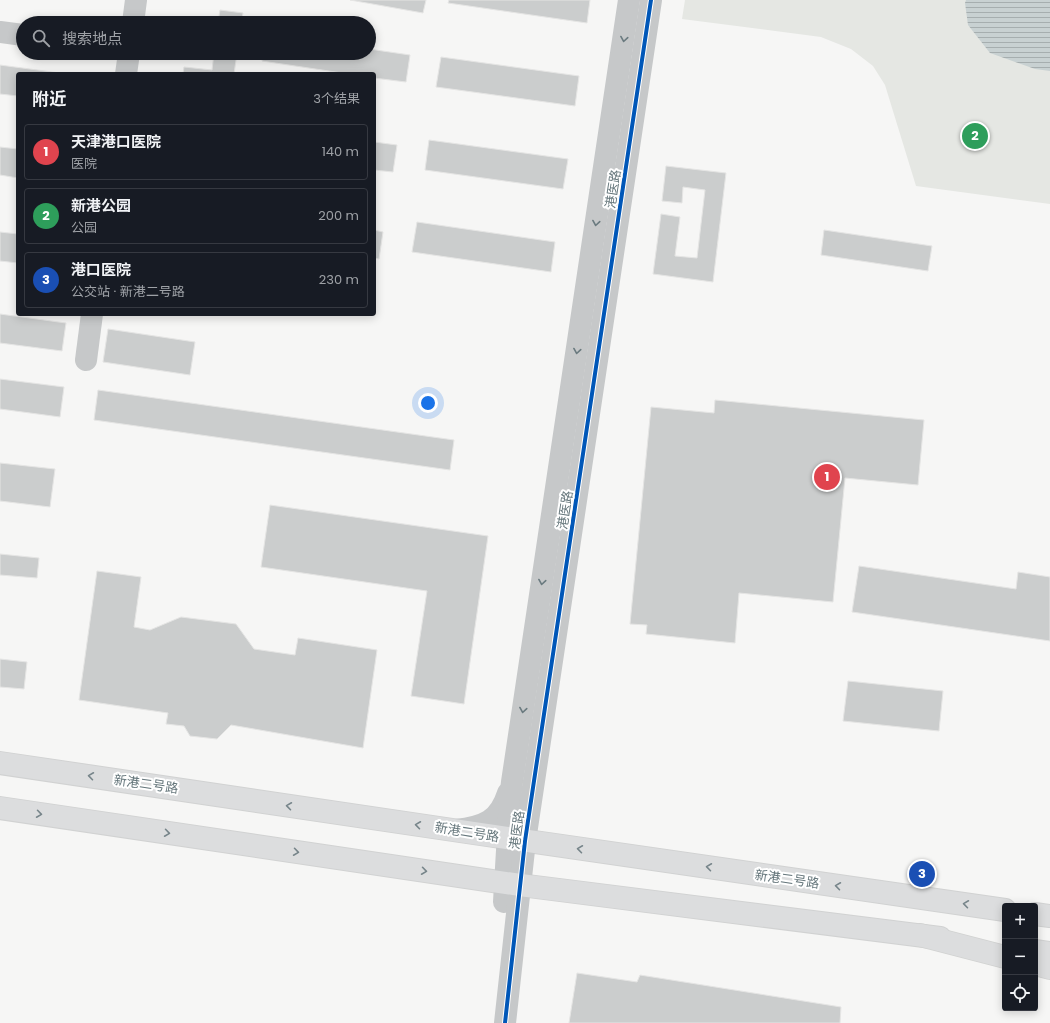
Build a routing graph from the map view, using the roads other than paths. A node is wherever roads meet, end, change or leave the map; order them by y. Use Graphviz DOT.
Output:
graph roads {
  1 [pos="136,0"];
  2 [pos="629,0"];
  3 [pos="651,0"];
  4 [pos="134,16"];
  5 [pos="0,32"];
  6 [pos="16,34"];
  7 [pos="128,60"];
  8 [pos="126,72"];
  9 [pos="92,316"];
  10 [pos="86,360"];
  11 [pos="0,763"];
  12 [pos="512,782"];
  13 [pos="0,808"];
  14 [pos="456,830"];
  15 [pos="516,840"];
  16 [pos="513,884"];
  17 [pos="1002,910"];
  18 [pos="1038,914"];
  19 [pos="1050,916"];
  20 [pos="920,935"];
  21 [pos="1002,947"];
  22 [pos="1038,951"];
  23 [pos="1050,953"];
  24 [pos="1002,955"];
  25 [pos="1038,965"];
  26 [pos="1050,968"];
  27 [pos="491,1023"];
  28 [pos="505,1023"];
  1 -- 4 [label="street"];
  2 -- 12 [label="street, 港医路, one-way"];
  3 -- 15 [label="street, 港医路"];
  5 -- 6 [label="street"];
  7 -- 8 [label="street"];
  9 -- 10 [label="street"];
  14 -- 11 [label="main road, 新港二号路, one-way"];
  12 -- 14 [label="street"];
  12 -- 15 [label="street, 港医路"];
  13 -- 16 [label="main road, one-way"];
  14 -- 15 [label="main road, 新港二号路"];
  15 -- 16 [label="street, 港医路"];
  17 -- 15 [label="main road, 新港二号路, one-way"];
  16 -- 20 [label="main road"];
  16 -- 27 [label="street, 港医路"];
  16 -- 28 [label="street, 港医路"];
  18 -- 19 [label="main road"];
  20 -- 21 [label="main road"];
  20 -- 24 [label="main road"];
  22 -- 23 [label="main road"];
  25 -- 26 [label="main road"];
}
